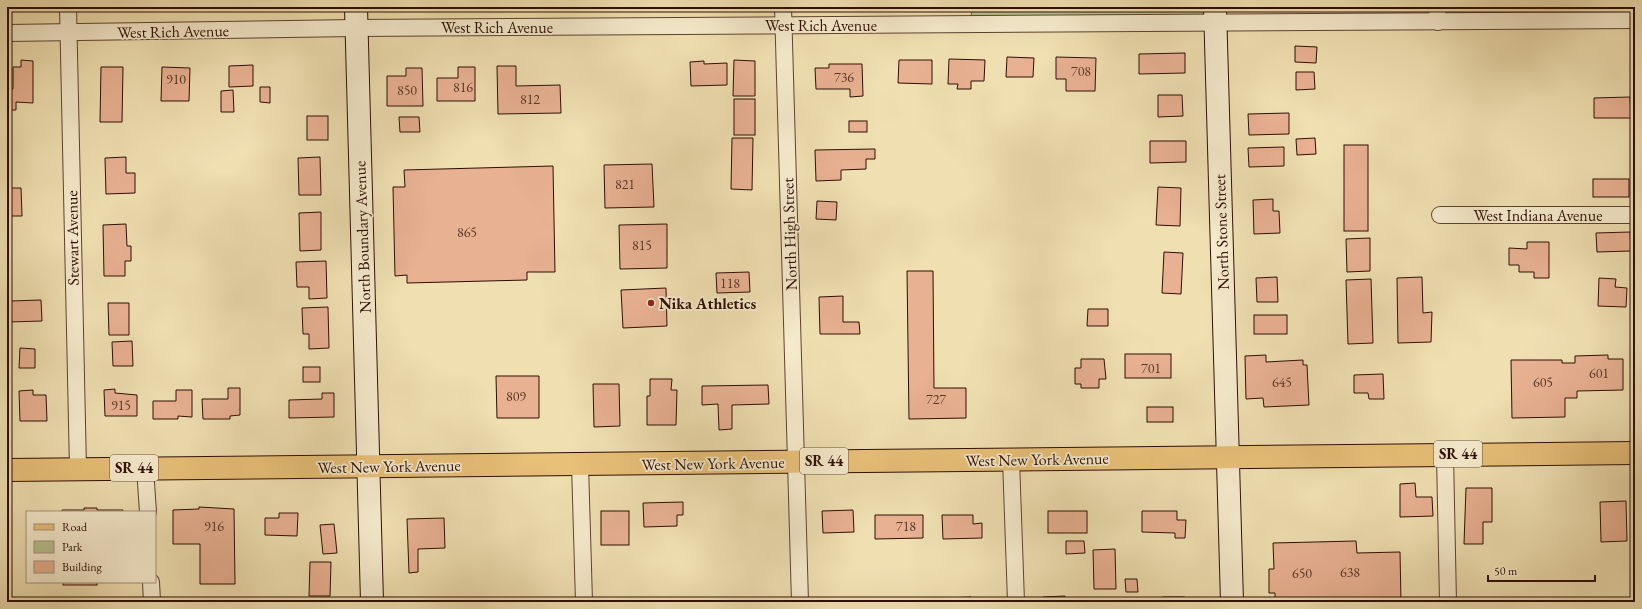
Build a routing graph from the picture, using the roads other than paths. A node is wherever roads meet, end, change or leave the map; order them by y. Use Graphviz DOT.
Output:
graph roads {
  1 [pos="68,7"];
  2 [pos="356,7"];
  3 [pos="784,7"];
  4 [pos="1215,15"];
  5 [pos="1437,15"];
  6 [pos="1635,20"];
  7 [pos="784,26"];
  8 [pos="356,28"];
  9 [pos="68,32"];
  10 [pos="7,33"];
  11 [pos="1440,215"];
  12 [pos="1635,215"];
  13 [pos="1635,453"];
  14 [pos="1445,455"];
  15 [pos="1227,457"];
  16 [pos="1011,459"];
  17 [pos="796,462"];
  18 [pos="580,464"];
  19 [pos="368,467"];
  20 [pos="146,468"];
  21 [pos="78,469"];
  22 [pos="7,470"];
  23 [pos="148,511"];
  24 [pos="151,583"];
  25 [pos="152,602"];
  26 [pos="372,602"];
  27 [pos="584,602"];
  28 [pos="800,602"];
  29 [pos="1016,602"];
  30 [pos="1232,602"];
  31 [pos="1448,602"];
  1 -- 9 [label="street, Stewart Avenue"];
  2 -- 8 [label="street, North Boundary Avenue"];
  3 -- 7 [label="street, North High Street"];
  4 -- 5 [label="street, West Rich Avenue"];
  4 -- 7 [label="street, West Rich Avenue"];
  4 -- 15 [label="street, North Stone Street"];
  5 -- 6 [label="street, West Rich Avenue"];
  7 -- 8 [label="street, West Rich Avenue"];
  7 -- 17 [label="street, North High Street"];
  8 -- 9 [label="street, West Rich Avenue"];
  8 -- 19 [label="street, North Boundary Avenue"];
  9 -- 10 [label="street, West Rich Avenue"];
  9 -- 21 [label="street, Stewart Avenue"];
  11 -- 12 [label="street, West Indiana Avenue"];
  13 -- 14 [label="main road, West New York Avenue / SR 44"];
  14 -- 15 [label="main road, West New York Avenue / SR 44"];
  14 -- 31 [label="street"];
  15 -- 16 [label="main road, West New York Avenue / SR 44"];
  15 -- 30 [label="street, North Stone Street"];
  16 -- 17 [label="main road, West New York Avenue / SR 44"];
  16 -- 29 [label="street"];
  17 -- 18 [label="main road, West New York Avenue / SR 44"];
  17 -- 28 [label="street, North High Street"];
  18 -- 19 [label="main road, West New York Avenue / SR 44"];
  18 -- 27 [label="street"];
  19 -- 20 [label="main road, West New York Avenue / SR 44"];
  19 -- 26 [label="street, North Boundary Avenue"];
  20 -- 21 [label="main road, West New York Avenue / SR 44"];
  20 -- 23 [label="street"];
  21 -- 22 [label="main road, West New York Avenue / SR 44"];
  24 -- 25 [label="street"];
}
